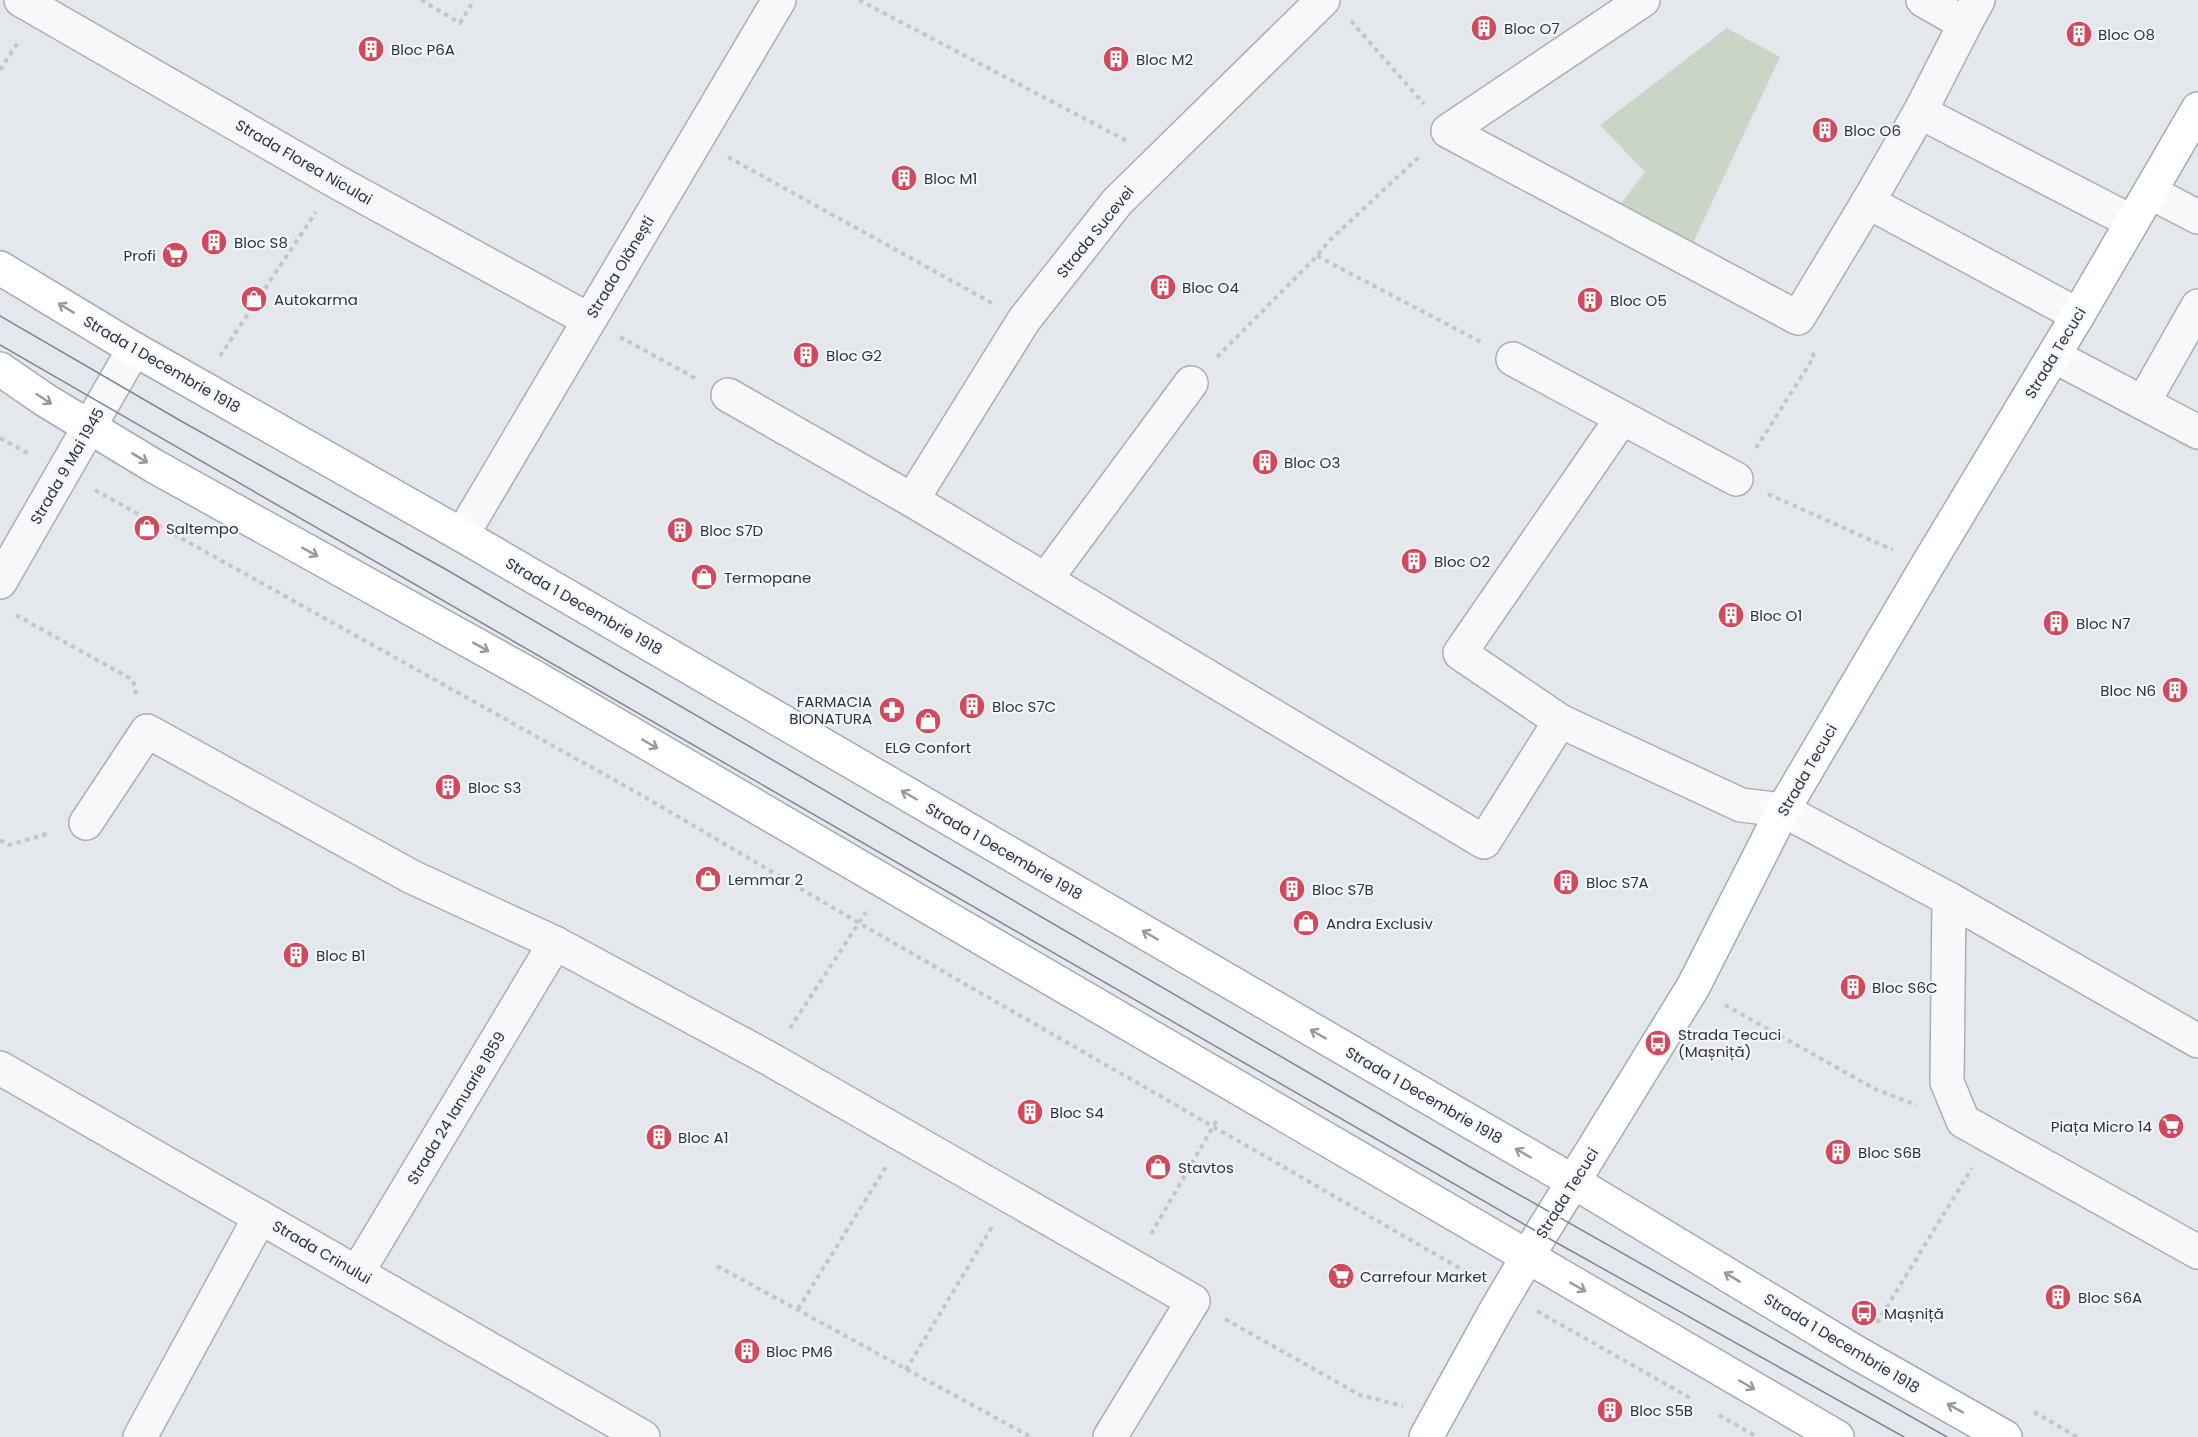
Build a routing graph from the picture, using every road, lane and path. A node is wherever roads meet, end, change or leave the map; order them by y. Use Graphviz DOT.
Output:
graph roads {
  1 [pos="21,0"];
  2 [pos="421,0"];
  3 [pos="474,0"];
  4 [pos="779,0"];
  5 [pos="859,0"];
  6 [pos="1643,0"];
  7 [pos="1923,0"];
  8 [pos="1319,7"];
  9 [pos="1972,12"];
  10 [pos="2198,109"];
  11 [pos="1920,112"];
  12 [pos="1448,131"];
  13 [pos="696,139"];
  14 [pos="1160,158"];
  15 [pos="336,182"];
  16 [pos="2150,192"];
  17 [pos="1868,202"];
  18 [pos="2198,217"];
  19 [pos="2132,222"];
  20 [pos="1317,256"];
  21 [pos="0,268"];
  22 [pos="2198,306"];
  23 [pos="2078,315"];
  24 [pos="1798,318"];
  25 [pos="589,320"];
  26 [pos="1024,321"];
  27 [pos="134,349"];
  28 [pos="2054,356"];
  29 [pos="1513,359"];
  30 [pos="0,369"];
  31 [pos="1191,383"];
  32 [pos="202,386"];
  33 [pos="728,395"];
  34 [pos="2143,403"];
  35 [pos="1622,418"];
  36 [pos="90,427"];
  37 [pos="2198,432"];
  38 [pos="0,438"];
  39 [pos="63,473"];
  40 [pos="1736,479"];
  41 [pos="912,500"];
  42 [pos="462,535"];
  43 [pos="1927,566"];
  44 [pos="1046,579"];
  45 [pos="5,597"];
  46 [pos="1560,721"];
  47 [pos="147,731"];
  48 [pos="1784,810"];
  49 [pos="86,823"];
  50 [pos="0,840"];
  51 [pos="887,882"];
  52 [pos="1949,899"];
  53 [pos="859,923"];
  54 [pos="555,943"];
  55 [pos="1693,987"];
  56 [pos="2198,1041"];
  57 [pos="770,1059"];
  58 [pos="0,1068"];
  59 [pos="1239,1087"];
  60 [pos="1963,1121"];
  61 [pos="1212,1127"];
  62 [pos="905,1136"];
  63 [pos="1991,1137"];
  64 [pos="1574,1182"];
  65 [pos="1011,1196"];
  66 [pos="260,1217"];
  67 [pos="2198,1252"];
  68 [pos="1527,1258"];
  69 [pos="717,1266"];
  70 [pos="1133,1266"];
  71 [pos="357,1273"];
  72 [pos="1506,1294"];
  73 [pos="1193,1301"];
  74 [pos="798,1309"];
  75 [pos="1857,1353"];
  76 [pos="906,1370"];
  77 [pos="1700,1403"];
  78 [pos="1719,1414"];
  79 [pos="1433,1426"];
  80 [pos="140,1437"];
  81 [pos="643,1437"];
  82 [pos="1031,1437"];
  83 [pos="1110,1437"];
  84 [pos="1757,1437"];
  85 [pos="1837,1437"];
  86 [pos="2006,1437"];
  1 -- 15 [label="street, Strada Florea Niculai"];
  2 -- 3 [label="path"];
  4 -- 13 [label="street, Strada Olănești"];
  5 -- 14 [label="path"];
  6 -- 12 [label="street"];
  7 -- 9 [label="street"];
  8 -- 12 [label="path"];
  8 -- 14 [label="street, Strada Sucevei"];
  9 -- 11 [label="street"];
  10 -- 16 [label="main road, Strada Tecuci"];
  11 -- 17 [label="street"];
  11 -- 19 [label="street"];
  12 -- 20 [label="path"];
  12 -- 24 [label="street"];
  13 -- 25 [label="street, Strada Olănești"];
  13 -- 26 [label="path"];
  14 -- 26 [label="street, Strada Sucevei"];
  15 -- 25 [label="street, Strada Florea Niculai"];
  15 -- 32 [label="path"];
  16 -- 18 [label="street"];
  16 -- 19 [label="main road, Strada Tecuci"];
  17 -- 23 [label="street"];
  17 -- 24 [label="street"];
  19 -- 23 [label="main road, Strada Tecuci"];
  20 -- 29 [label="path"];
  20 -- 31 [label="path"];
  27 -- 21 [label="main road, Strada 1 Decembrie 1918, one-way"];
  22 -- 34 [label="street"];
  23 -- 28 [label="main road, Strada Tecuci"];
  24 -- 40 [label="path"];
  25 -- 33 [label="path"];
  25 -- 42 [label="street, Strada Olănești"];
  26 -- 41 [label="street, Strada Sucevei"];
  27 -- 32 [label="main road, Strada 1 Decembrie 1918"];
  27 -- 36 [label="street, Strada 9 Mai 1945"];
  28 -- 34 [label="street"];
  28 -- 43 [label="main road, Strada Tecuci"];
  29 -- 35 [label="street"];
  30 -- 36 [label="main road, one-way"];
  31 -- 44 [label="street"];
  32 -- 42 [label="main road, Strada 1 Decembrie 1918"];
  33 -- 41 [label="street"];
  34 -- 37 [label="street"];
  35 -- 40 [label="street"];
  35 -- 46 [label="street"];
  36 -- 39 [label="street, Strada 9 Mai 1945"];
  36 -- 51 [label="main road, one-way"];
  38 -- 39 [label="path"];
  39 -- 45 [label="street, Strada 9 Mai 1945"];
  39 -- 53 [label="path"];
  40 -- 43 [label="path"];
  41 -- 44 [label="street"];
  64 -- 42 [label="main road, Strada 1 Decembrie 1918, one-way"];
  43 -- 48 [label="main road, Strada Tecuci"];
  44 -- 46 [label="street"];
  45 -- 47 [label="path"];
  46 -- 48 [label="street"];
  47 -- 49 [label="street"];
  47 -- 54 [label="street"];
  48 -- 52 [label="street"];
  48 -- 55 [label="main road, Strada Tecuci"];
  49 -- 50 [label="path"];
  51 -- 53 [label="path"];
  51 -- 59 [label="main road"];
  52 -- 56 [label="street"];
  52 -- 60 [label="street"];
  53 -- 57 [label="path"];
  53 -- 61 [label="path"];
  54 -- 57 [label="street"];
  54 -- 71 [label="street, Strada 24 Ianuarie 1859"];
  55 -- 60 [label="path"];
  55 -- 64 [label="main road, Strada Tecuci"];
  57 -- 62 [label="street"];
  58 -- 66 [label="street, Strada Crinului"];
  59 -- 61 [label="path"];
  59 -- 68 [label="main road"];
  60 -- 63 [label="street"];
  61 -- 70 [label="path"];
  61 -- 72 [label="path"];
  62 -- 65 [label="street"];
  62 -- 74 [label="path"];
  63 -- 67 [label="street"];
  63 -- 75 [label="path"];
  64 -- 68 [label="main road, Strada Tecuci"];
  75 -- 64 [label="main road, Strada 1 Decembrie 1918, one-way"];
  65 -- 70 [label="street"];
  65 -- 76 [label="path"];
  66 -- 71 [label="street, Strada Crinului"];
  66 -- 80 [label="street"];
  68 -- 72 [label="main road, Strada Tecuci"];
  68 -- 85 [label="main road, one-way"];
  69 -- 74 [label="path"];
  70 -- 73 [label="street"];
  71 -- 81 [label="street, Strada Crinului"];
  72 -- 77 [label="path"];
  72 -- 79 [label="main road, Strada Tecuci"];
  73 -- 79 [label="path"];
  73 -- 83 [label="street"];
  74 -- 76 [label="path"];
  86 -- 75 [label="main road, Strada 1 Decembrie 1918, one-way"];
  76 -- 82 [label="path"];
  78 -- 84 [label="path"];
}
